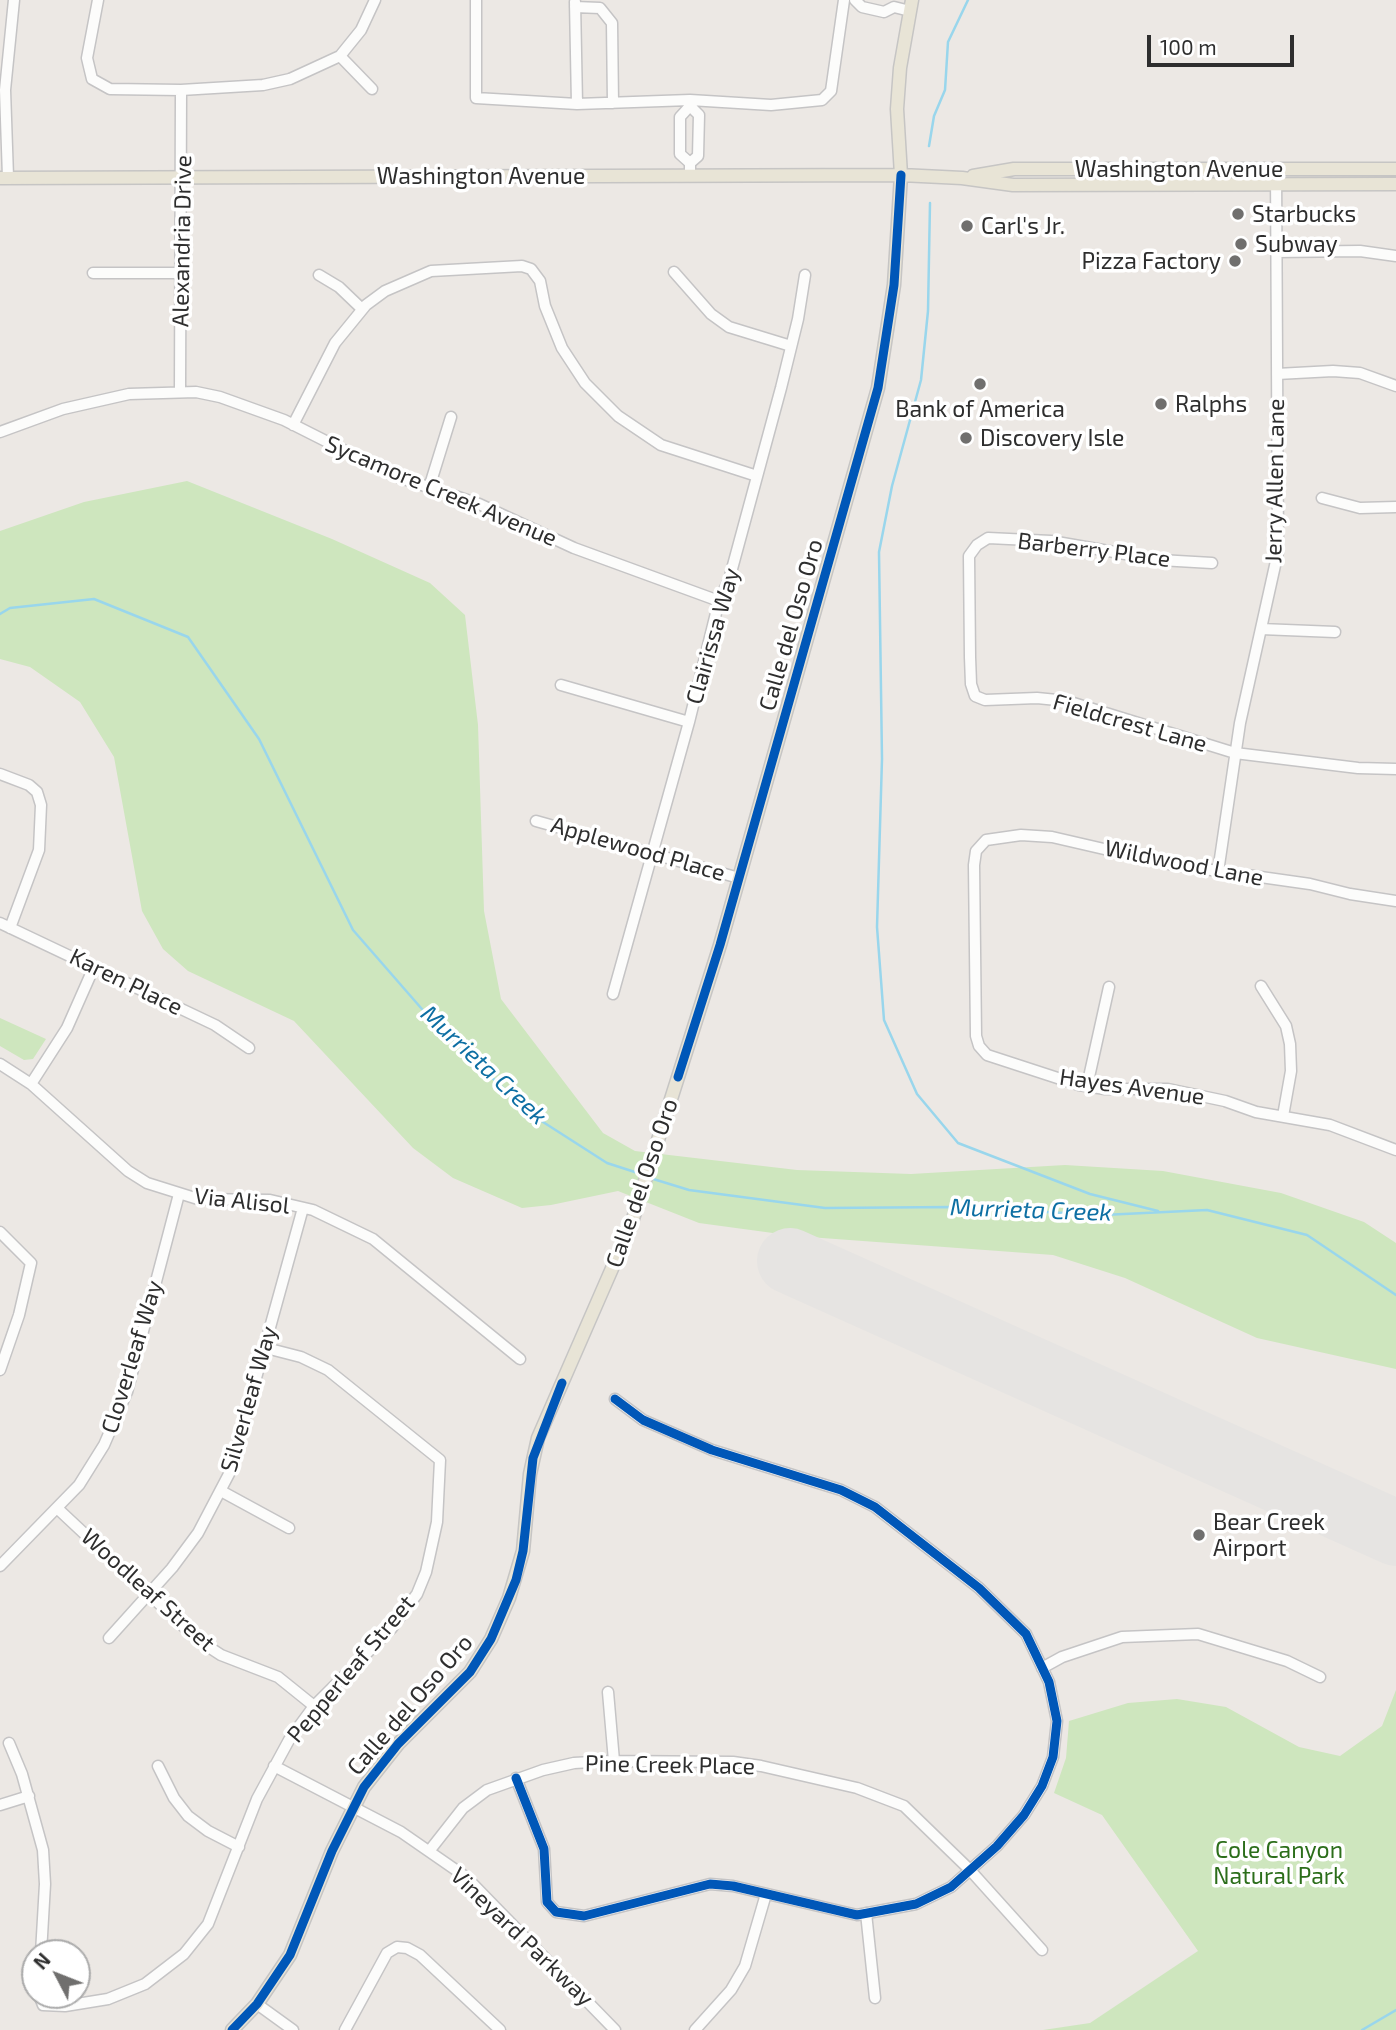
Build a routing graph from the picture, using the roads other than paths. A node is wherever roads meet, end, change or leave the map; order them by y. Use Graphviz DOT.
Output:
graph roads {
  1 [pos="14,0"];
  2 [pos="98,0"];
  3 [pos="375,0"];
  4 [pos="476,0"];
  5 [pos="844,0"];
  6 [pos="855,0"];
  7 [pos="575,3"];
  8 [pos="892,4"];
  9 [pos="874,5"];
  10 [pos="911,5"];
  11 [pos="340,56"];
  12 [pos="372,89"];
  13 [pos="181,90"];
  14 [pos="613,103"];
  15 [pos="690,103"];
  16 [pos="576,104"];
  17 [pos="680,126"];
  18 [pos="699,126"];
  19 [pos="690,169"];
  20 [pos="1141,169"];
  21 [pos="1216,169"];
  22 [pos="1276,169"];
  23 [pos="1396,169"];
  24 [pos="901,175"];
  25 [pos="183,176"];
  26 [pos="4,177"];
  27 [pos="962,178"];
  28 [pos="1396,184"];
  29 [pos="1072,185"];
  30 [pos="1151,185"];
  31 [pos="1276,185"];
  32 [pos="1276,252"];
  33 [pos="1396,256"];
  34 [pos="674,272"];
  35 [pos="93,273"];
  36 [pos="181,273"];
  37 [pos="319,275"];
  38 [pos="805,275"];
  39 [pos="362,309"];
  40 [pos="792,346"];
  41 [pos="1277,374"];
  42 [pos="1396,386"];
  43 [pos="180,392"];
  44 [pos="451,416"];
  45 [pos="293,425"];
  46 [pos="0,432"];
  47 [pos="757,476"];
  48 [pos="429,488"];
  49 [pos="1322,498"];
  50 [pos="1396,508"];
  51 [pos="977,545"];
  52 [pos="1212,563"];
  53 [pos="719,601"];
  54 [pos="1261,629"];
  55 [pos="1335,632"];
  56 [pos="561,685"];
  57 [pos="689,722"];
  58 [pos="1235,753"];
  59 [pos="1396,769"];
  60 [pos="0,774"];
  61 [pos="537,821"];
  62 [pos="976,851"];
  63 [pos="652,853"];
  64 [pos="1218,872"];
  65 [pos="739,878"];
  66 [pos="1396,901"];
  67 [pos="5,925"];
  68 [pos="94,967"];
  69 [pos="1261,986"];
  70 [pos="1109,987"];
  71 [pos="613,994"];
  72 [pos="249,1048"];
  73 [pos="0,1064"];
  74 [pos="32,1084"];
  75 [pos="1087,1086"];
  76 [pos="1283,1116"];
  77 [pos="1395,1147"];
  78 [pos="179,1194"];
  79 [pos="303,1208"];
  80 [pos="0,1232"];
  81 [pos="266,1348"];
  82 [pos="520,1359"];
  83 [pos="0,1370"];
  84 [pos="615,1399"];
  85 [pos="221,1491"];
  86 [pos="58,1509"];
  87 [pos="289,1528"];
  88 [pos="0,1566"];
  89 [pos="149,1595"];
  90 [pos="109,1638"];
  91 [pos="1042,1668"];
  92 [pos="1321,1677"];
  93 [pos="608,1692"];
  94 [pos="314,1706"];
  95 [pos="9,1743"];
  96 [pos="614,1761"];
  97 [pos="158,1766"];
  98 [pos="274,1766"];
  99 [pos="516,1778"];
  100 [pos="29,1796"];
  101 [pos="0,1805"];
  102 [pos="353,1806"];
  103 [pos="239,1847"];
  104 [pos="430,1850"];
  105 [pos="970,1870"];
  106 [pos="766,1894"];
  107 [pos="866,1913"];
  108 [pos="42,1939"];
  109 [pos="1042,1950"];
  110 [pos="875,1998"];
  111 [pos="91,2002"];
  112 [pos="257,2004"];
  113 [pos="232,2030"];
  114 [pos="293,2030"];
  115 [pos="345,2030"];
  116 [pos="500,2030"];
  117 [pos="615,2030"];
  118 [pos="695,2030"];
  1 -- 26 [label="street"];
  2 -- 13 [label="street"];
  3 -- 11 [label="street"];
  4 -- 16 [label="street"];
  5 -- 15 [label="street"];
  6 -- 9 [label="street"];
  7 -- 14 [label="street"];
  7 -- 16 [label="street"];
  8 -- 9 [label="street"];
  8 -- 10 [label="street"];
  10 -- 24 [label="main road, Calle del Oso Oro"];
  11 -- 12 [label="street"];
  11 -- 13 [label="street"];
  13 -- 25 [label="street, Alexandria Drive"];
  14 -- 15 [label="street"];
  14 -- 16 [label="street"];
  15 -- 17 [label="street"];
  15 -- 18 [label="street"];
  17 -- 18 [label="street"];
  17 -- 19 [label="street"];
  18 -- 19 [label="street"];
  19 -- 24 [label="main road, Washington Avenue"];
  19 -- 25 [label="main road, Washington Avenue"];
  20 -- 21 [label="main road, Washington Avenue"];
  20 -- 27 [label="main road, Washington Avenue"];
  20 -- 29 [label="main road"];
  21 -- 22 [label="main road, Washington Avenue"];
  21 -- 30 [label="main road"];
  22 -- 23 [label="main road, Washington Avenue"];
  22 -- 31 [label="street, Jerry Allen Lane"];
  24 -- 27 [label="main road, Washington Avenue"];
  24 -- 65 [label="main road, Calle del Oso Oro"];
  25 -- 26 [label="main road, Washington Avenue"];
  25 -- 36 [label="street, Alexandria Drive"];
  27 -- 29 [label="main road, Washington Avenue"];
  28 -- 31 [label="main road, Washington Avenue"];
  29 -- 30 [label="main road, Washington Avenue"];
  30 -- 31 [label="main road, Washington Avenue"];
  31 -- 32 [label="street, Jerry Allen Lane"];
  32 -- 33 [label="street"];
  32 -- 41 [label="street, Jerry Allen Lane"];
  34 -- 40 [label="street"];
  35 -- 36 [label="street"];
  36 -- 43 [label="street, Alexandria Drive"];
  37 -- 39 [label="street"];
  38 -- 40 [label="street, Clairissa Way"];
  39 -- 45 [label="street"];
  39 -- 47 [label="street"];
  40 -- 47 [label="street, Clairissa Way"];
  41 -- 42 [label="street"];
  41 -- 54 [label="street, Jerry Allen Lane"];
  43 -- 45 [label="street, Sycamore Creek Avenue"];
  43 -- 46 [label="street, Sycamore Creek Avenue"];
  44 -- 48 [label="street"];
  45 -- 48 [label="street, Sycamore Creek Avenue"];
  47 -- 53 [label="street, Clairissa Way"];
  48 -- 53 [label="street, Sycamore Creek Avenue"];
  49 -- 50 [label="street"];
  51 -- 52 [label="street, Barberry Place"];
  51 -- 58 [label="street, Fieldcrest Lane"];
  53 -- 57 [label="street, Clairissa Way"];
  54 -- 55 [label="street"];
  54 -- 58 [label="street, Jerry Allen Lane"];
  56 -- 57 [label="street"];
  57 -- 63 [label="street, Clairissa Way"];
  58 -- 59 [label="street, Fieldcrest Lane"];
  58 -- 64 [label="street, Jerry Allen Lane"];
  60 -- 67 [label="street"];
  61 -- 63 [label="street, Applewood Place"];
  62 -- 64 [label="street, Wildwood Lane"];
  62 -- 75 [label="street, Hayes Avenue"];
  63 -- 65 [label="street, Applewood Place"];
  63 -- 71 [label="street, Clairissa Way"];
  64 -- 66 [label="street, Wildwood Lane"];
  65 -- 102 [label="main road, Calle del Oso Oro"];
  67 -- 68 [label="street, Karen Place"];
  68 -- 72 [label="street, Karen Place"];
  68 -- 74 [label="street"];
  69 -- 76 [label="street"];
  70 -- 75 [label="street"];
  73 -- 74 [label="street, Via Alisol"];
  74 -- 78 [label="street, Via Alisol"];
  75 -- 76 [label="street, Hayes Avenue"];
  76 -- 77 [label="street, Hayes Avenue"];
  78 -- 79 [label="street, Via Alisol"];
  78 -- 86 [label="street, Cloverleaf Way"];
  79 -- 81 [label="street, Silverleaf Way"];
  79 -- 82 [label="street, Via Alisol"];
  80 -- 83 [label="street"];
  81 -- 85 [label="street, Silverleaf Way"];
  81 -- 94 [label="street, Pepperleaf Street"];
  84 -- 91 [label="street"];
  85 -- 87 [label="street"];
  85 -- 89 [label="street, Silverleaf Way"];
  86 -- 88 [label="street, Cloverleaf Way"];
  86 -- 89 [label="street, Woodleaf Street"];
  89 -- 90 [label="street, Silverleaf Way"];
  89 -- 94 [label="street, Woodleaf Street"];
  91 -- 92 [label="street"];
  91 -- 105 [label="street"];
  93 -- 96 [label="street"];
  94 -- 98 [label="street, Pepperleaf Street"];
  95 -- 100 [label="street"];
  96 -- 99 [label="street, Pine Creek Place"];
  96 -- 105 [label="street, Pine Creek Place"];
  97 -- 103 [label="street"];
  98 -- 102 [label="street, Vineyard Parkway"];
  98 -- 103 [label="street, Pepperleaf Street"];
  99 -- 104 [label="street, Pine Creek Place"];
  99 -- 106 [label="street"];
  100 -- 101 [label="street"];
  100 -- 108 [label="street"];
  102 -- 104 [label="street, Vineyard Parkway"];
  102 -- 112 [label="main road, Calle del Oso Oro"];
  103 -- 111 [label="street, Pepperleaf Street"];
  104 -- 117 [label="street, Vineyard Parkway"];
  105 -- 107 [label="street"];
  105 -- 109 [label="street, Pine Creek Place"];
  106 -- 107 [label="street"];
  106 -- 118 [label="street"];
  107 -- 110 [label="street"];
  112 -- 113 [label="main road, Calle del Oso Oro"];
  112 -- 114 [label="street"];
  115 -- 116 [label="street"];
}
